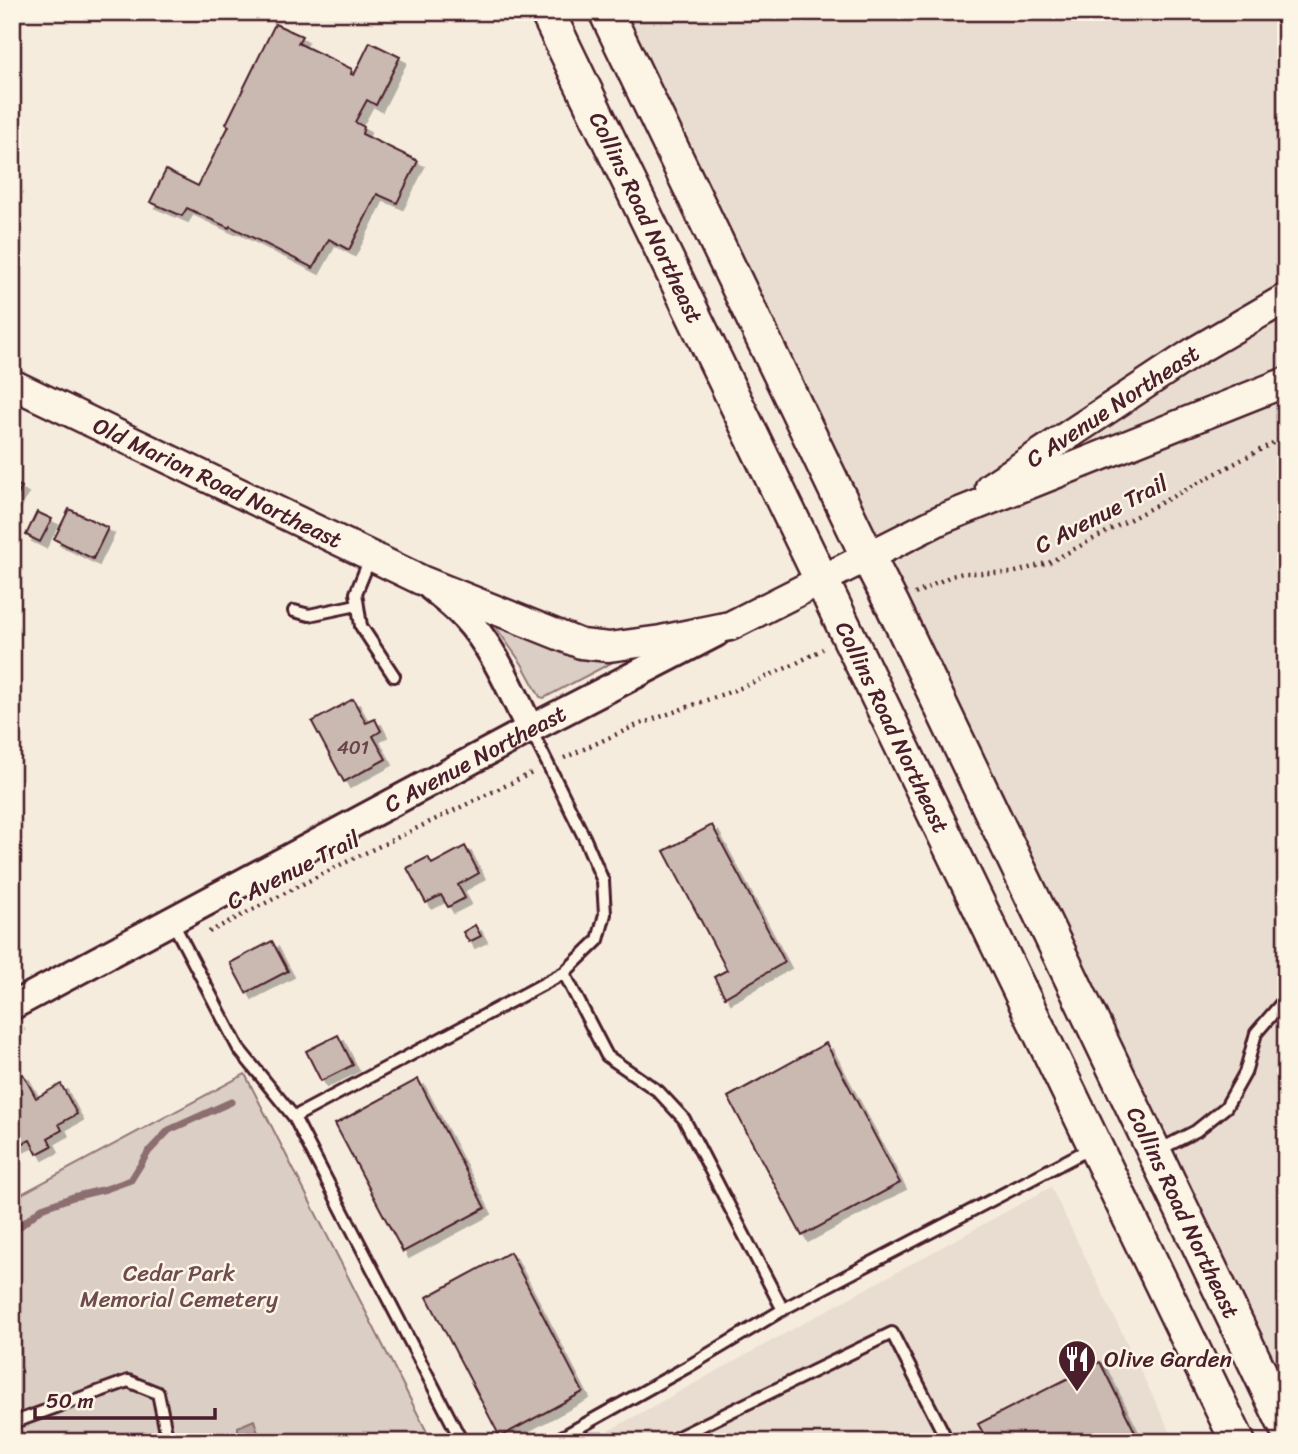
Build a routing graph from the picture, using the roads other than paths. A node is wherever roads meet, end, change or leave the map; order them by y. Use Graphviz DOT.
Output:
graph roads {
  1 [pos="547,12"];
  2 [pos="606,12"];
  3 [pos="1286,298"];
  4 [pos="1286,382"];
  5 [pos="12,384"];
  6 [pos="942,519"];
  7 [pos="371,555"];
  8 [pos="868,557"];
  9 [pos="421,580"];
  10 [pos="821,580"];
  11 [pos="358,605"];
  12 [pos="294,611"];
  13 [pos="730,626"];
  14 [pos="394,676"];
  15 [pos="530,729"];
  16 [pos="172,921"];
  17 [pos="564,973"];
  18 [pos="1286,998"];
  19 [pos="12,1006"];
  20 [pos="294,1117"];
  21 [pos="1095,1145"];
  22 [pos="1154,1152"];
  23 [pos="783,1310"];
  24 [pos="12,1423"];
  25 [pos="1286,1427"];
  26 [pos="167,1442"];
  27 [pos="462,1442"];
  28 [pos="553,1442"];
  29 [pos="668,1442"];
  30 [pos="948,1442"];
  31 [pos="1238,1442"];
  1 -- 10 [label="highway, Collins Road Northeast"];
  2 -- 8 [label="highway, Collins Road Northeast"];
  3 -- 6 [label="main road, C Avenue Northeast"];
  4 -- 6 [label="main road, C Avenue Northeast"];
  5 -- 7 [label="main road, Old Marion Road Northeast"];
  6 -- 8 [label="main road, C Avenue Northeast"];
  7 -- 9 [label="main road, Old Marion Road Northeast"];
  7 -- 11 [label="lane"];
  8 -- 10 [label="main road, C Avenue Northeast"];
  8 -- 22 [label="highway, Collins Road Northeast"];
  9 -- 13 [label="main road, Old Marion Road Northeast"];
  9 -- 15 [label="street, Old Marion Road Northeast"];
  10 -- 13 [label="main road, C Avenue Northeast"];
  10 -- 21 [label="highway, Collins Road Northeast"];
  11 -- 12 [label="lane"];
  11 -- 14 [label="lane"];
  13 -- 15 [label="street, C Avenue Northeast"];
  15 -- 16 [label="street, C Avenue Northeast"];
  15 -- 17 [label="lane"];
  16 -- 19 [label="street, C Avenue Northeast"];
  16 -- 20 [label="lane"];
  17 -- 20 [label="lane"];
  17 -- 23 [label="lane"];
  18 -- 22 [label="lane"];
  20 -- 27 [label="lane"];
  21 -- 23 [label="lane"];
  21 -- 31 [label="highway, Collins Road Northeast"];
  22 -- 25 [label="highway, Collins Road Northeast"];
  23 -- 28 [label="lane"];
  24 -- 26 [label="lane"];
  29 -- 30 [label="lane"];
}
